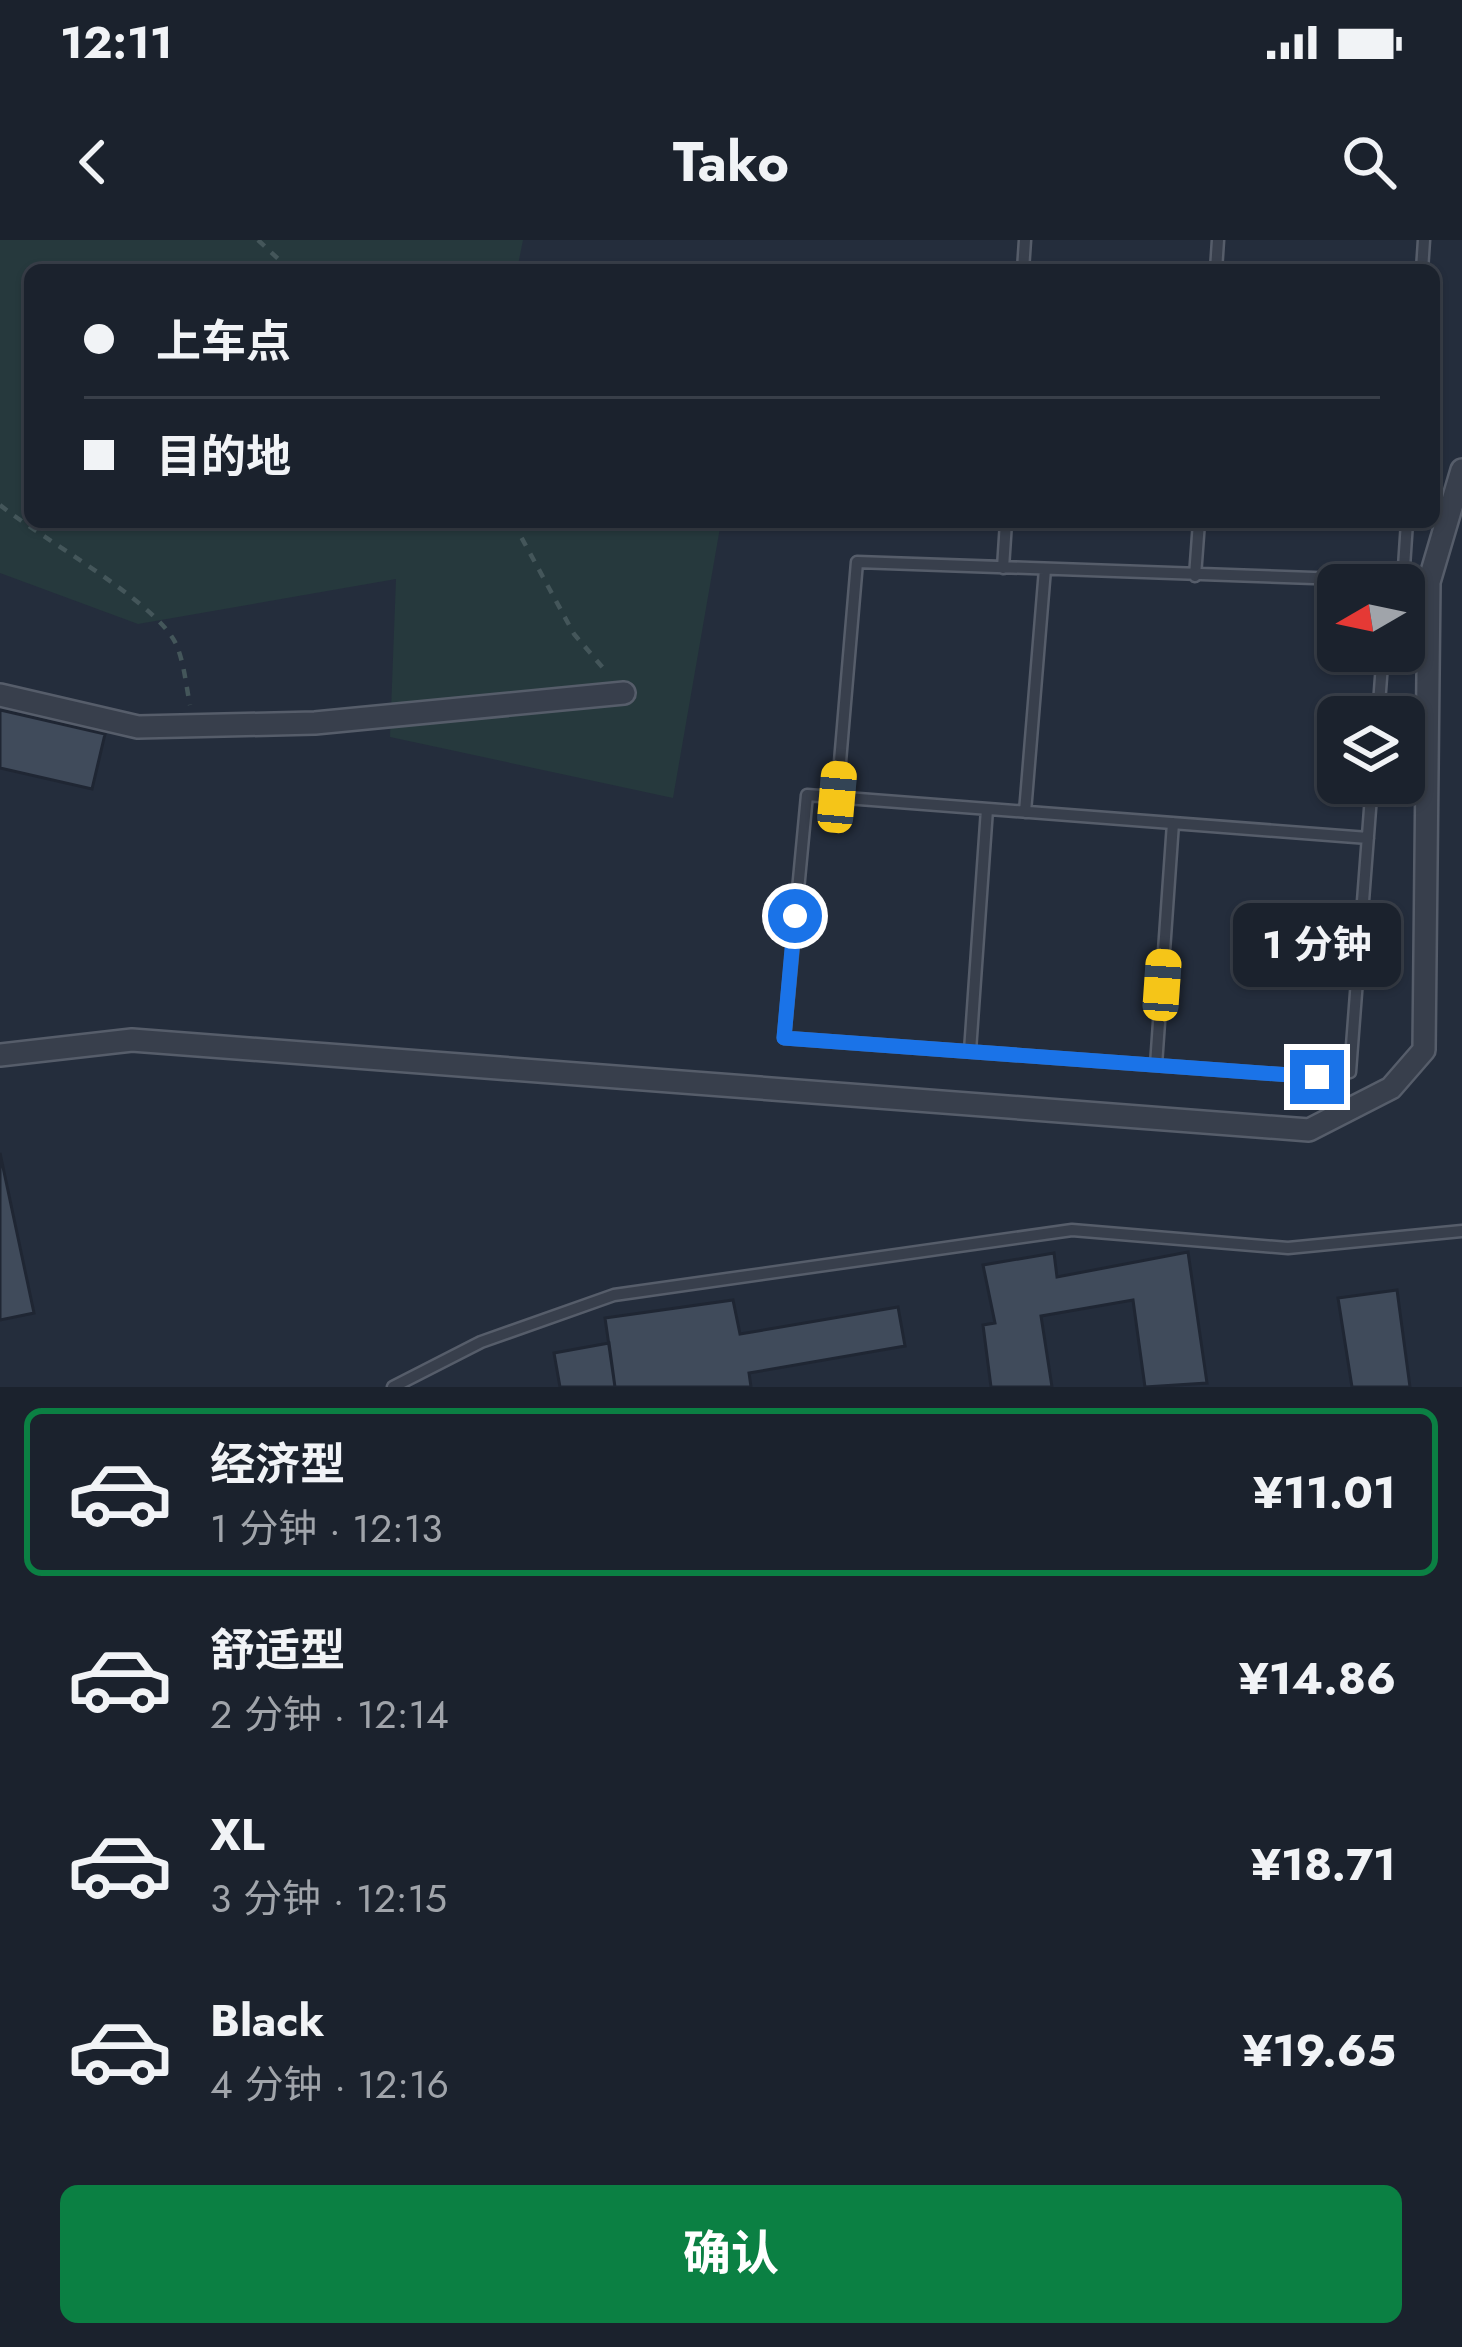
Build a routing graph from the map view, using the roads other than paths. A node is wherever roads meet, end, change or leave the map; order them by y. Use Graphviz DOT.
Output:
graph roads {
  1 [pos="1462,470"];
  2 [pos="1006,528"];
  3 [pos="1198,528"];
  4 [pos="1407,528"];
  5 [pos="1404,564"];
  6 [pos="1003,568"];
  7 [pos="1045,569"];
  8 [pos="1195,576"];
  9 [pos="1317,581"];
  10 [pos="1425,582"];
  11 [pos="1430,582"];
  12 [pos="624,693"];
  13 [pos="0,695"];
  14 [pos="837,797"];
  15 [pos="1370,804"];
  16 [pos="987,809"];
  17 [pos="1025,812"];
  18 [pos="1173,823"];
  19 [pos="1368,838"];
  20 [pos="970,1051"];
  21 [pos="0,1054"];
  22 [pos="1156,1065"];
  23 [pos="1462,1231"];
  24 [pos="393,1387"];
  1 -- 11 [label="street"];
  2 -- 6 [label="lane"];
  3 -- 8 [label="lane"];
  4 -- 5 [label="lane"];
  6 -- 7 [label="lane"];
  6 -- 14 [label="lane"];
  7 -- 8 [label="lane"];
  7 -- 17 [label="lane"];
  8 -- 9 [label="lane"];
  10 -- 11 [label="lane"];
  11 -- 21 [label="street"];
  12 -- 13 [label="street"];
  14 -- 16 [label="lane"];
  14 -- 20 [label="lane"];
  15 -- 19 [label="lane"];
  16 -- 17 [label="lane"];
  16 -- 20 [label="lane"];
  17 -- 18 [label="lane"];
  18 -- 19 [label="lane"];
  18 -- 22 [label="lane"];
  19 -- 22 [label="lane"];
  20 -- 22 [label="lane"];
  23 -- 24 [label="lane"];
}
